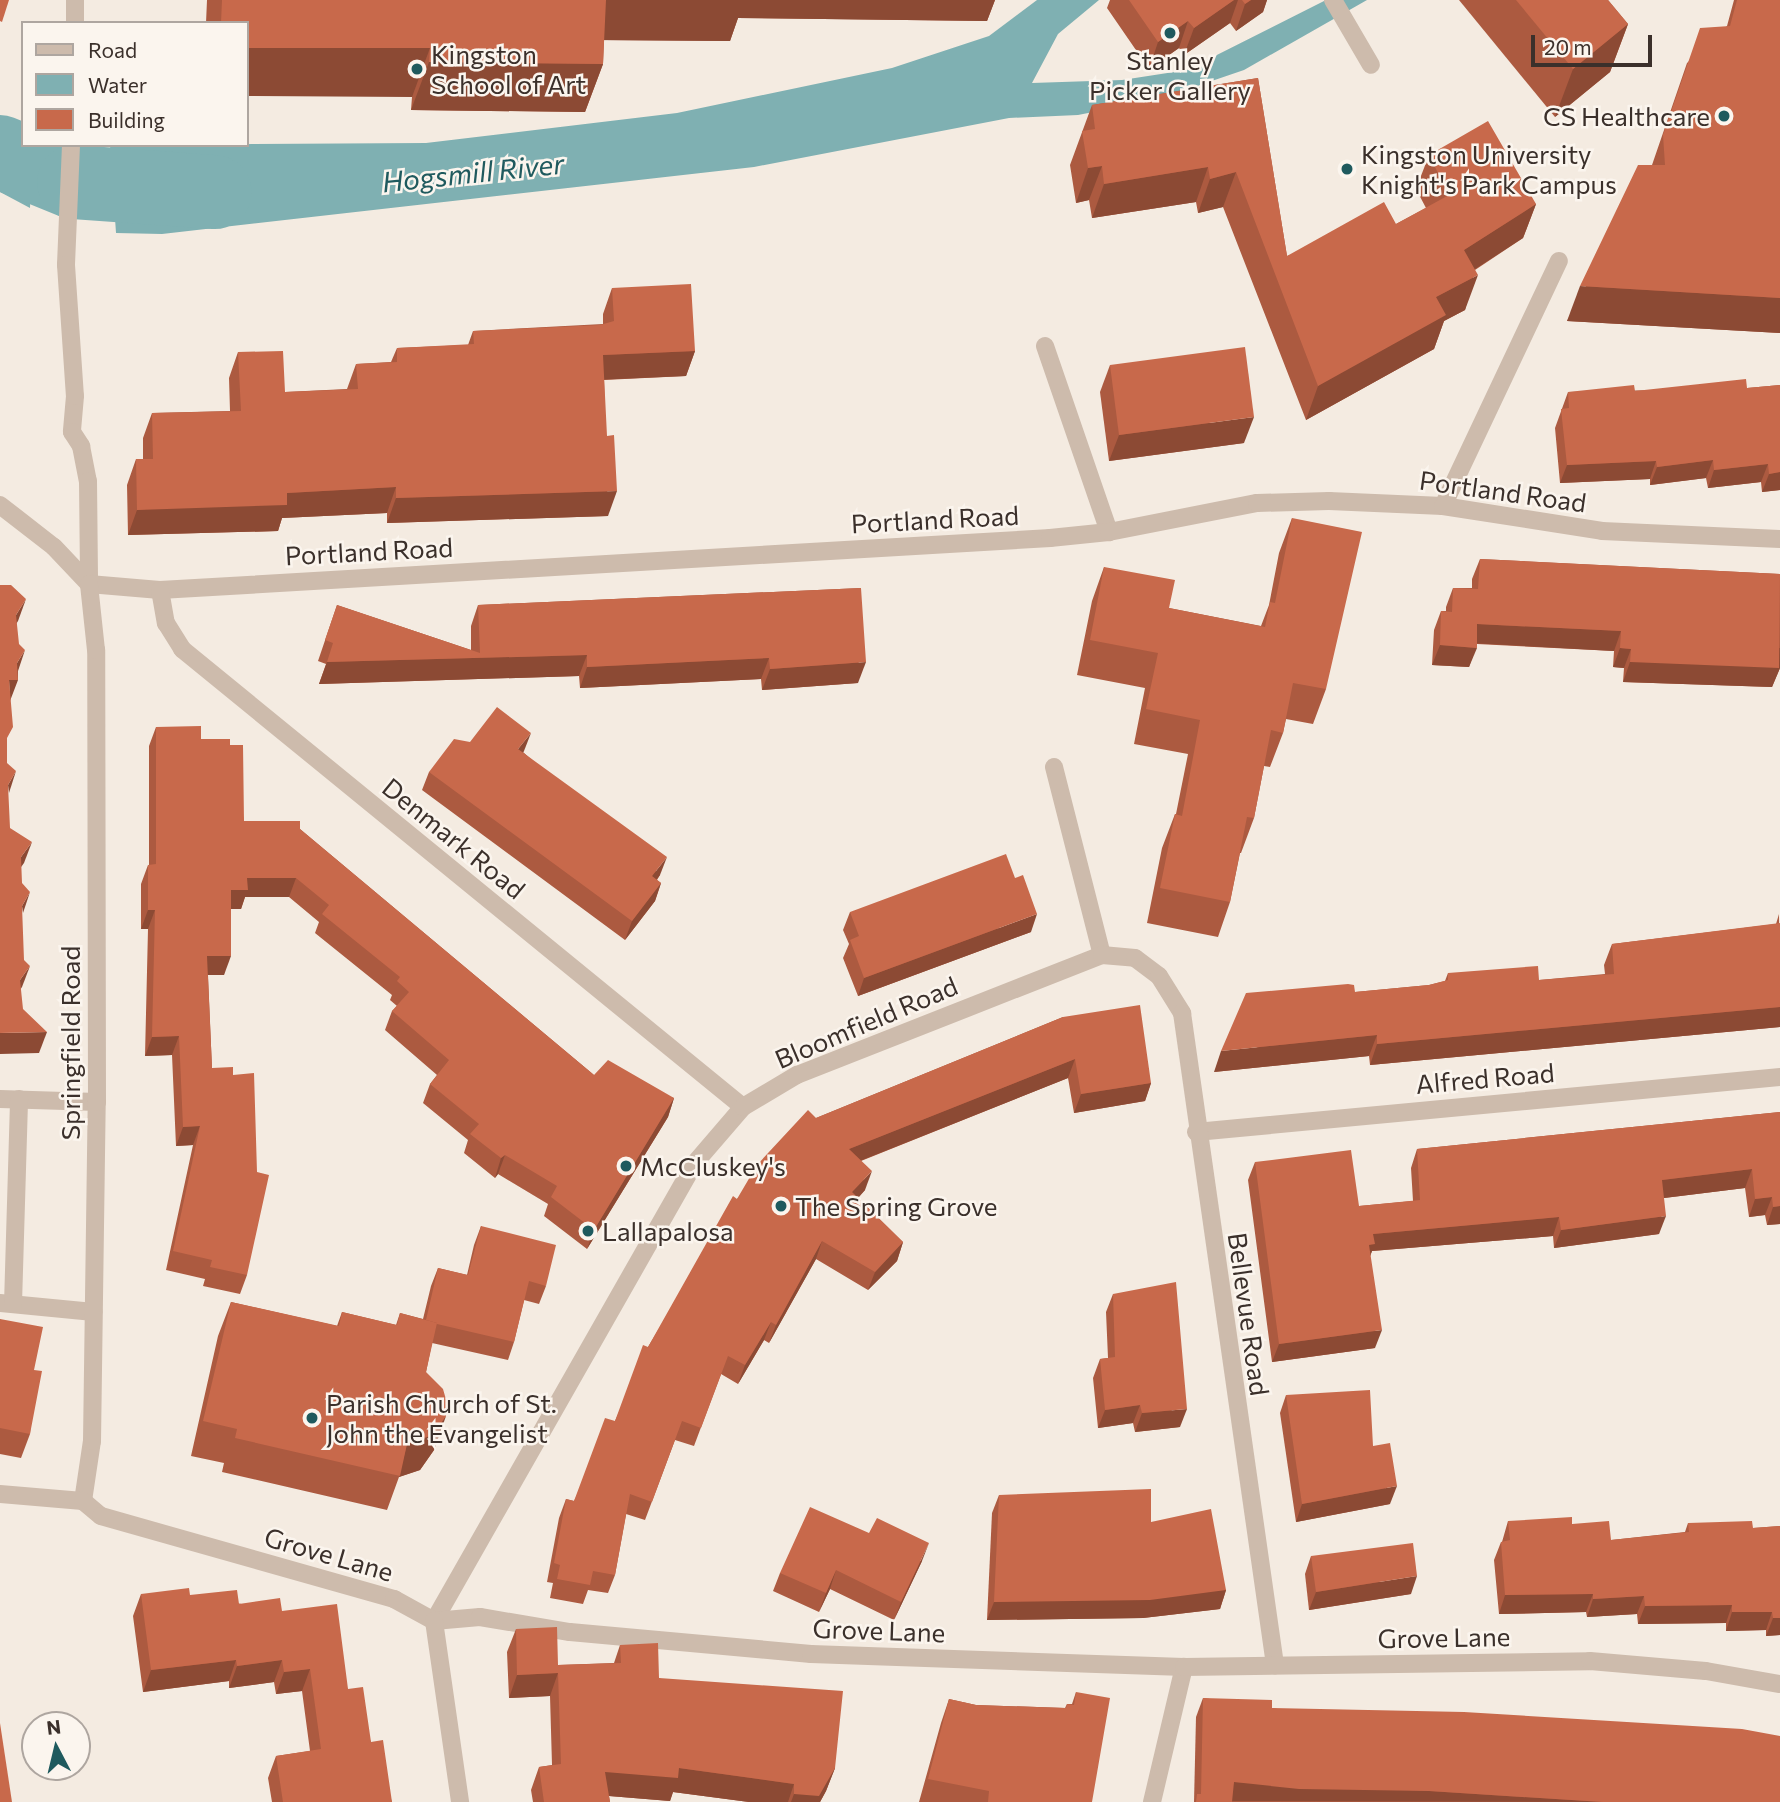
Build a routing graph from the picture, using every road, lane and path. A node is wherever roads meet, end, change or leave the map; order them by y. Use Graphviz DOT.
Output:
graph roads {
  1 [pos="75,0"];
  2 [pos="1333,0"];
  3 [pos="75,21"];
  4 [pos="1371,65"];
  5 [pos="71,147"];
  6 [pos="1559,261"];
  7 [pos="1045,346"];
  8 [pos="0,505"];
  9 [pos="1443,506"];
  10 [pos="1109,532"];
  11 [pos="1780,539"];
  12 [pos="89,584"];
  13 [pos="160,590"];
  14 [pos="1054,767"];
  15 [pos="1102,955"];
  16 [pos="1159,976"];
  17 [pos="1780,1077"];
  18 [pos="0,1099"];
  19 [pos="19,1099"];
  20 [pos="97,1102"];
  21 [pos="743,1107"];
  22 [pos="1196,1132"];
  23 [pos="6,1303"];
  24 [pos="94,1312"];
  25 [pos="0,1494"];
  26 [pos="83,1501"];
  27 [pos="434,1622"];
  28 [pos="1275,1665"];
  29 [pos="1184,1667"];
  30 [pos="1780,1684"];
  31 [pos="460,1802"];
  32 [pos="1152,1802"];
  1 -- 3 [label="street"];
  2 -- 4 [label="street"];
  5 -- 12 [label="street, Springfield Road"];
  6 -- 9 [label="street"];
  7 -- 10 [label="street"];
  8 -- 12 [label="street"];
  9 -- 10 [label="street, Portland Road"];
  9 -- 11 [label="street, Portland Road"];
  10 -- 13 [label="street, Portland Road"];
  12 -- 13 [label="street, Portland Road"];
  12 -- 20 [label="street, Springfield Road"];
  13 -- 21 [label="street, Denmark Road"];
  14 -- 15 [label="street"];
  15 -- 16 [label="street, Bloomfield Road"];
  15 -- 21 [label="street, Bloomfield Road"];
  16 -- 22 [label="street, Bellevue Road"];
  17 -- 22 [label="street, Alfred Road"];
  18 -- 19 [label="street"];
  19 -- 20 [label="street"];
  19 -- 23 [label="street"];
  20 -- 24 [label="street, Springfield Road"];
  21 -- 27 [label="street, Bloomfield Road"];
  22 -- 28 [label="street, Bellevue Road"];
  23 -- 24 [label="street"];
  24 -- 26 [label="street, Springfield Road"];
  25 -- 26 [label="street, Grove Lane"];
  26 -- 27 [label="street, Grove Lane"];
  27 -- 29 [label="street, Grove Lane"];
  27 -- 31 [label="street"];
  28 -- 29 [label="street, Grove Lane"];
  28 -- 30 [label="street, Grove Lane"];
  29 -- 32 [label="street"];
}
